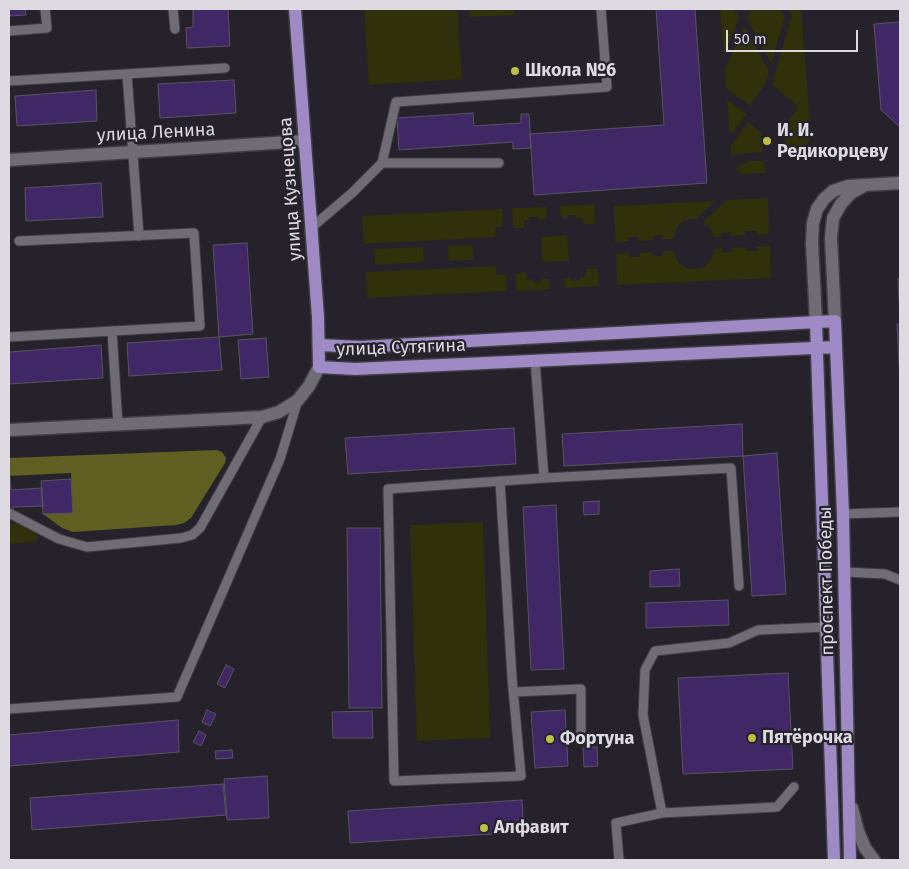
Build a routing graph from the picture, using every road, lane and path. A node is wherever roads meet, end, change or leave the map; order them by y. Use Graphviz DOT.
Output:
graph roads {
  1 [pos="45,9"];
  2 [pos="173,9"];
  3 [pos="295,9"];
  4 [pos="601,9"];
  5 [pos="174,29"];
  6 [pos="9,31"];
  7 [pos="225,68"];
  8 [pos="127,74"];
  9 [pos="9,81"];
  10 [pos="305,141"];
  11 [pos="132,152"];
  12 [pos="9,160"];
  13 [pos="382,163"];
  14 [pos="499,163"];
  15 [pos="900,183"];
  16 [pos="867,185"];
  17 [pos="312,228"];
  18 [pos="139,236"];
  19 [pos="19,241"];
  20 [pos="835,321"];
  21 [pos="816,322"];
  22 [pos="112,331"];
  23 [pos="9,337"];
  24 [pos="320,345"];
  25 [pos="836,347"];
  26 [pos="817,348"];
  27 [pos="535,360"];
  28 [pos="319,367"];
  29 [pos="298,400"];
  30 [pos="262,418"];
  31 [pos="118,425"];
  32 [pos="9,430"];
  33 [pos="544,478"];
  34 [pos="500,481"];
  35 [pos="900,512"];
  36 [pos="9,513"];
  37 [pos="843,514"];
  38 [pos="845,572"];
  39 [pos="900,580"];
  40 [pos="739,586"];
  41 [pos="826,627"];
  42 [pos="514,692"];
  43 [pos="9,709"];
  44 [pos="581,741"];
  45 [pos="794,787"];
  46 [pos="849,799"];
  47 [pos="662,813"];
  48 [pos="619,860"];
  49 [pos="834,860"];
  50 [pos="850,860"];
  51 [pos="874,860"];
  1 -- 6 [label="lane"];
  2 -- 5 [label="lane"];
  3 -- 10 [label="main road, улица Кузнецова"];
  4 -- 13 [label="lane"];
  7 -- 8 [label="lane"];
  8 -- 9 [label="lane"];
  8 -- 11 [label="lane"];
  10 -- 11 [label="street, улица Ленина"];
  10 -- 17 [label="main road, улица Кузнецова"];
  11 -- 12 [label="street, улица Ленина"];
  11 -- 18 [label="lane"];
  13 -- 14 [label="lane"];
  13 -- 17 [label="lane"];
  15 -- 16 [label="street"];
  16 -- 20 [label="street"];
  16 -- 21 [label="street, проспект Победы"];
  17 -- 24 [label="main road, улица Кузнецова"];
  18 -- 19 [label="lane"];
  18 -- 22 [label="lane"];
  20 -- 21 [label="main road"];
  20 -- 25 [label="main road, проспект Победы"];
  21 -- 24 [label="main road, улица Сутягина"];
  21 -- 26 [label="main road, проспект Победы"];
  22 -- 23 [label="lane"];
  22 -- 31 [label="lane"];
  24 -- 28 [label="main road, улица Кузнецова"];
  25 -- 26 [label="main road, улица Сутягина"];
  25 -- 37 [label="main road, проспект Победы"];
  26 -- 27 [label="main road, улица Сутягина"];
  26 -- 41 [label="main road, проспект Победы"];
  27 -- 28 [label="main road, улица Сутягина"];
  27 -- 33 [label="lane"];
  28 -- 29 [label="street, улица Сутягина"];
  29 -- 30 [label="street, улица Сутягина"];
  29 -- 43 [label="lane"];
  30 -- 31 [label="street, улица Сутягина"];
  30 -- 36 [label="lane"];
  31 -- 32 [label="street, улица Сутягина"];
  33 -- 34 [label="lane"];
  33 -- 40 [label="lane"];
  34 -- 42 [label="lane"];
  34 -- 42 [label="lane"];
  35 -- 37 [label="lane"];
  37 -- 38 [label="main road, проспект Победы"];
  38 -- 39 [label="lane"];
  38 -- 46 [label="main road, проспект Победы"];
  41 -- 47 [label="lane"];
  41 -- 49 [label="main road, проспект Победы"];
  42 -- 44 [label="lane"];
  45 -- 47 [label="lane"];
  46 -- 50 [label="main road, проспект Победы"];
  46 -- 51 [label="street"];
  47 -- 48 [label="lane"];
}
